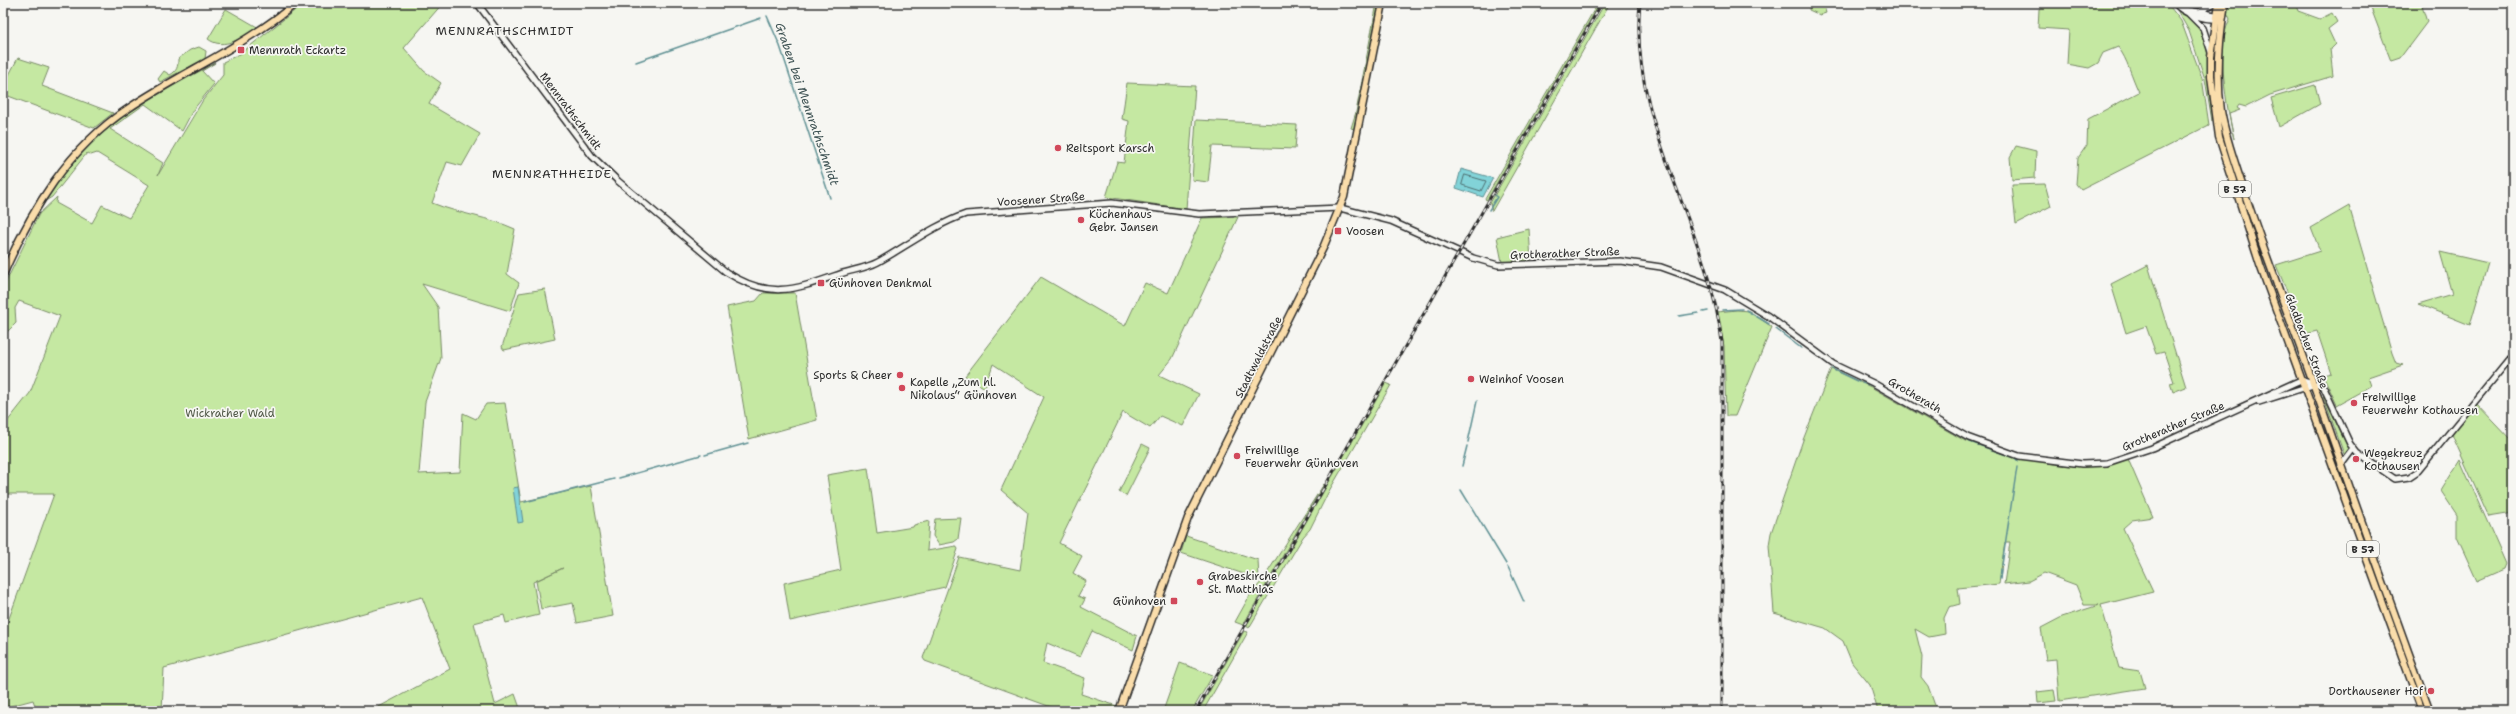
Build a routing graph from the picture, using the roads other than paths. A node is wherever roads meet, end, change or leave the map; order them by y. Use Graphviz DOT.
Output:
graph roads {
  1 [pos="296,3"];
  2 [pos="477,3"];
  3 [pos="1383,3"];
  4 [pos="2175,3"];
  5 [pos="2215,3"];
  6 [pos="2219,3"];
  7 [pos="2225,3"];
  8 [pos="2201,11"];
  9 [pos="2188,13"];
  10 [pos="2218,17"];
  11 [pos="2211,57"];
  12 [pos="1340,208"];
  13 [pos="3,276"];
  14 [pos="760,289"];
  15 [pos="1805,344"];
  16 [pos="2513,354"];
  17 [pos="2301,380"];
  18 [pos="2313,384"];
  19 [pos="2304,387"];
  20 [pos="2240,409"];
  21 [pos="2353,449"];
  22 [pos="2019,456"];
  23 [pos="2341,465"];
  24 [pos="1119,711"];
  25 [pos="2422,711"];
  26 [pos="2430,711"];
  1 -- 13 [label="main road"];
  2 -- 14 [label="street, Mennrathschmidt"];
  3 -- 12 [label="main road, Stadtwaldstraße"];
  4 -- 8 [label="street"];
  4 -- 9 [label="street"];
  5 -- 8 [label="street"];
  6 -- 10 [label="main road, B 57"];
  7 -- 10 [label="main road, B 57"];
  8 -- 10 [label="street"];
  9 -- 10 [label="street"];
  9 -- 11 [label="street"];
  10 -- 11 [label="main road, B 57"];
  10 -- 18 [label="main road, Gladbacher Straße / B 57"];
  11 -- 17 [label="main road, Gladbacher Straße / B 57"];
  12 -- 14 [label="street, Voosener Straße"];
  12 -- 15 [label="street, Grotherather Straße"];
  12 -- 24 [label="main road, Stadtwaldstraße"];
  15 -- 22 [label="street, Grotherath"];
  16 -- 21 [label="street"];
  17 -- 18 [label="street"];
  17 -- 19 [label="main road, Gladbacher Straße / B 57"];
  17 -- 20 [label="street, Grotherather Straße"];
  18 -- 19 [label="street, Grotherather Straße"];
  18 -- 21 [label="street"];
  18 -- 23 [label="main road, Gladbacher Straße / B 57"];
  19 -- 20 [label="street, Grotherather Straße"];
  19 -- 25 [label="main road, Gladbacher Straße / B 57"];
  20 -- 22 [label="street, Grotherather Straße"];
  21 -- 23 [label="street"];
  23 -- 26 [label="main road, Gladbacher Straße / B 57"];
}
